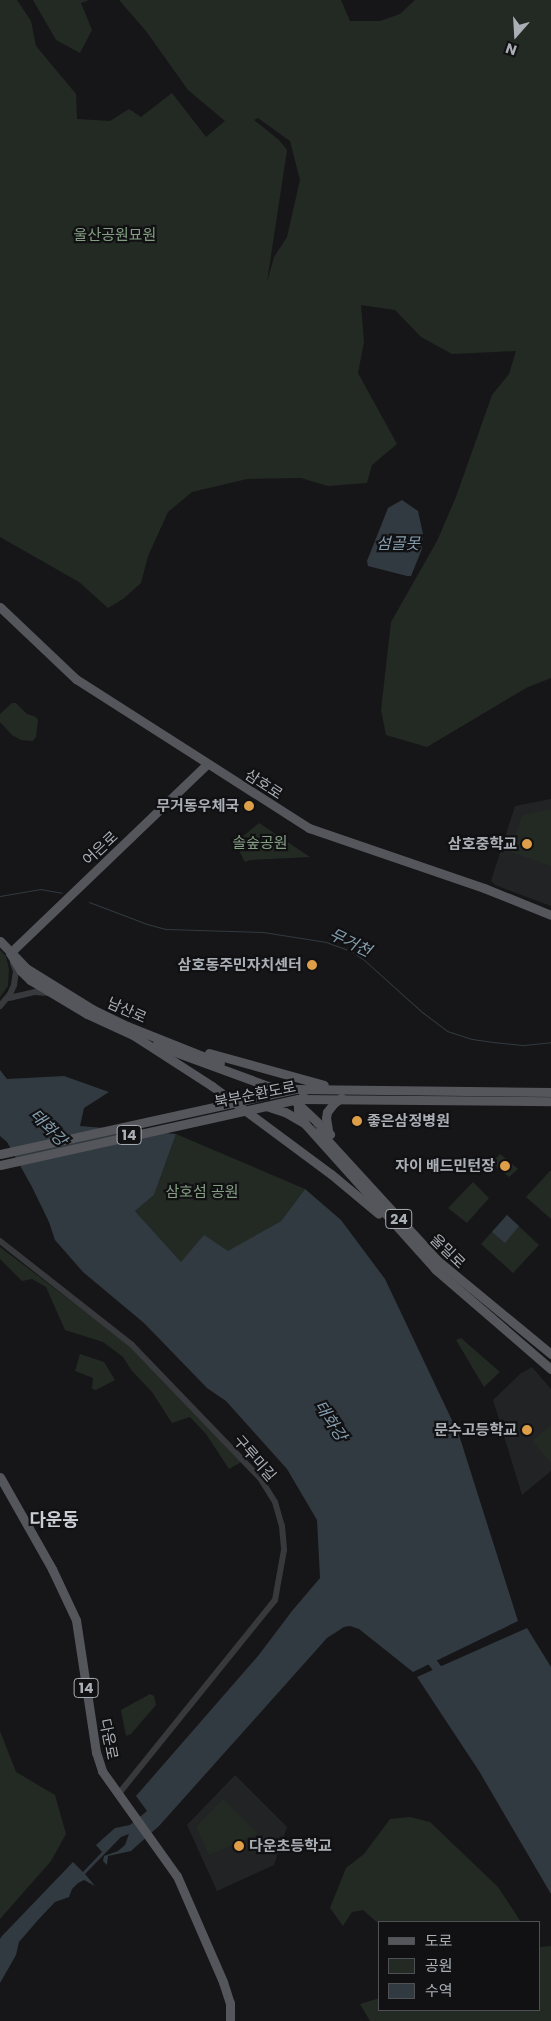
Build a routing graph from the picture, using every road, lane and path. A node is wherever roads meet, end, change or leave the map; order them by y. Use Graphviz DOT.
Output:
graph roads {
  1 [pos="0,607"];
  2 [pos="208,764"];
  3 [pos="551,914"];
  4 [pos="0,941"];
  5 [pos="10,953"];
  6 [pos="22,971"];
  7 [pos="35,974"];
  8 [pos="15,981"];
  9 [pos="55,995"];
  10 [pos="4,1002"];
  11 [pos="83,1004"];
  12 [pos="134,1036"];
  13 [pos="267,1068"];
  14 [pos="245,1076"];
  15 [pos="316,1088"];
  16 [pos="338,1089"];
  17 [pos="274,1092"];
  18 [pos="551,1092"];
  19 [pos="245,1098"];
  20 [pos="341,1098"];
  21 [pos="298,1099"];
  22 [pos="551,1101"];
  23 [pos="259,1106"];
  24 [pos="306,1125"];
  25 [pos="319,1131"];
  26 [pos="329,1133"];
  27 [pos="0,1154"];
  28 [pos="0,1165"];
  29 [pos="0,1241"];
  30 [pos="417,1248"];
  31 [pos="484,1301"];
  32 [pos="551,1354"];
  33 [pos="551,1369"];
  34 [pos="0,1477"];
  35 [pos="119,1793"];
  36 [pos="230,2021"];
  1 -- 2 [label="main road, 삼호로"];
  2 -- 3 [label="main road, 삼호로"];
  2 -- 5 [label="main road, 어은로"];
  4 -- 5 [label="main road, 남산로"];
  5 -- 6 [label="main road, 남산로"];
  5 -- 7 [label="main road, 남산로"];
  5 -- 8 [label="street"];
  6 -- 7 [label="street"];
  6 -- 8 [label="street"];
  6 -- 9 [label="main road, 남산로"];
  7 -- 11 [label="main road, 남산로"];
  8 -- 10 [label="street"];
  9 -- 10 [label="street"];
  9 -- 12 [label="main road, 남산로"];
  11 -- 13 [label="main road"];
  11 -- 14 [label="main road, 남산로"];
  12 -- 14 [label="main road"];
  12 -- 30 [label="main road"];
  13 -- 16 [label="main road"];
  13 -- 17 [label="main road"];
  14 -- 17 [label="main road"];
  14 -- 19 [label="main road"];
  15 -- 16 [label="main road, 북부순환도로"];
  15 -- 17 [label="main road, 북부순환도로"];
  15 -- 21 [label="main road"];
  16 -- 18 [label="main road, 북부순환도로"];
  17 -- 19 [label="main road, 북부순환도로"];
  17 -- 21 [label="main road"];
  17 -- 23 [label="main road"];
  19 -- 27 [label="main road, 북부순환도로 / 14"];
  20 -- 21 [label="main road, 북부순환도로"];
  20 -- 22 [label="main road, 북부순환도로"];
  20 -- 26 [label="main road"];
  21 -- 23 [label="main road, 북부순환도로"];
  21 -- 24 [label="main road"];
  21 -- 26 [label="main road"];
  23 -- 24 [label="main road"];
  23 -- 28 [label="main road, 북부순환도로 / 14"];
  24 -- 30 [label="main road"];
  25 -- 31 [label="main road, 울밀로 / 24"];
  26 -- 31 [label="main road"];
  29 -- 35 [label="street, 구루미길"];
  30 -- 33 [label="main road, 울밀로 / 24"];
  31 -- 32 [label="main road, 울밀로 / 24"];
  34 -- 35 [label="main road, 다운로 / 14"];
  35 -- 36 [label="main road, 다운로 / 14"];
}
